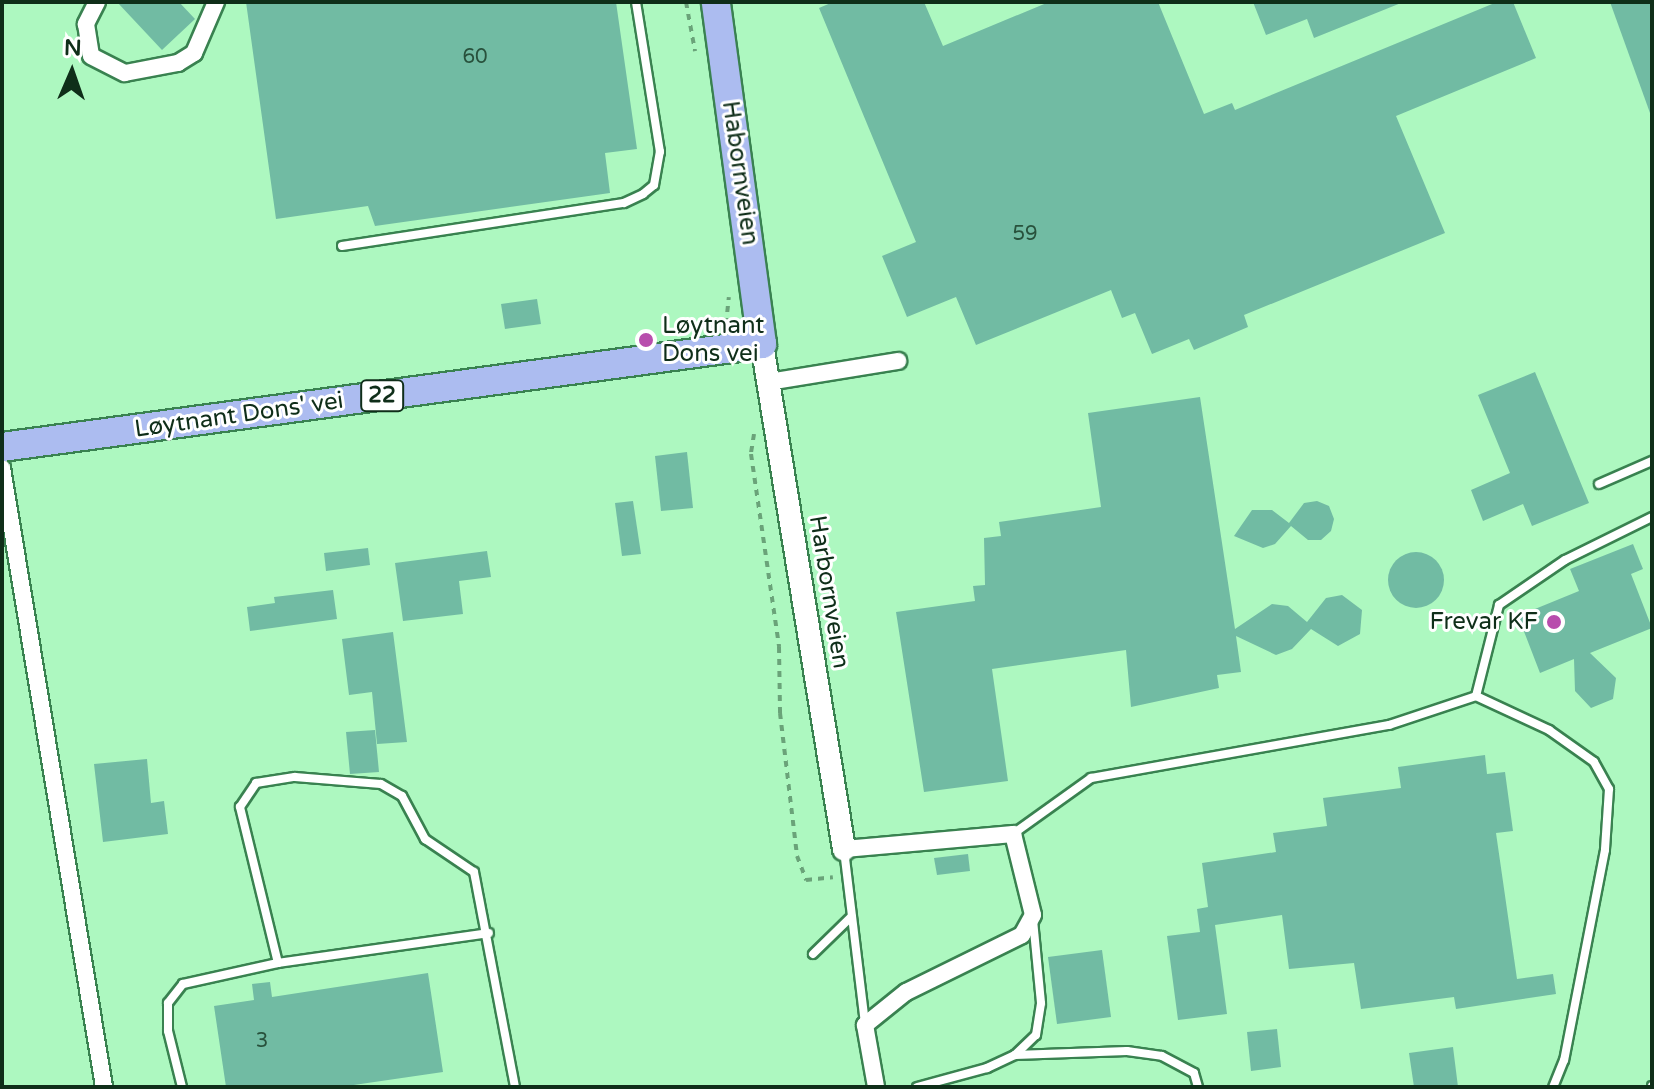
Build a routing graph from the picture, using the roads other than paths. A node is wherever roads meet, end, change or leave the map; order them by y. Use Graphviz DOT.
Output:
graph roads {
  1 [pos="97,2"];
  2 [pos="216,2"];
  3 [pos="636,2"];
  4 [pos="716,2"];
  5 [pos="342,246"];
  6 [pos="762,344"];
  7 [pos="898,361"];
  8 [pos="768,382"];
  9 [pos="2,447"];
  10 [pos="1652,461"];
  11 [pos="2,468"];
  12 [pos="1599,484"];
  13 [pos="1652,517"];
  14 [pos="1476,696"];
  15 [pos="1013,834"];
  16 [pos="844,849"];
  17 [pos="1033,915"];
  18 [pos="852,916"];
  19 [pos="489,933"];
  20 [pos="813,954"];
  21 [pos="278,963"];
  22 [pos="865,1025"];
  23 [pos="1015,1055"];
  24 [pos="104,1087"];
  25 [pos="182,1087"];
  26 [pos="515,1087"];
  27 [pos="876,1087"];
  28 [pos="917,1087"];
  29 [pos="1198,1087"];
  30 [pos="1553,1087"];
  1 -- 2 [label="street"];
  3 -- 5 [label="lane"];
  4 -- 6 [label="highway, Habornveien"];
  6 -- 8 [label="street, Harbornveien"];
  6 -- 9 [label="highway, Løytnant Dons' vei / 22"];
  7 -- 8 [label="street"];
  8 -- 16 [label="street, Harbornveien"];
  10 -- 12 [label="lane"];
  11 -- 24 [label="street"];
  13 -- 14 [label="lane"];
  14 -- 15 [label="lane"];
  14 -- 30 [label="lane"];
  15 -- 16 [label="street"];
  15 -- 17 [label="street"];
  16 -- 18 [label="lane"];
  17 -- 22 [label="street"];
  17 -- 23 [label="lane"];
  18 -- 20 [label="lane"];
  18 -- 22 [label="lane"];
  19 -- 21 [label="lane"];
  19 -- 21 [label="lane"];
  19 -- 26 [label="lane"];
  21 -- 25 [label="lane"];
  22 -- 27 [label="street"];
  23 -- 28 [label="lane"];
  23 -- 29 [label="lane"];
}
